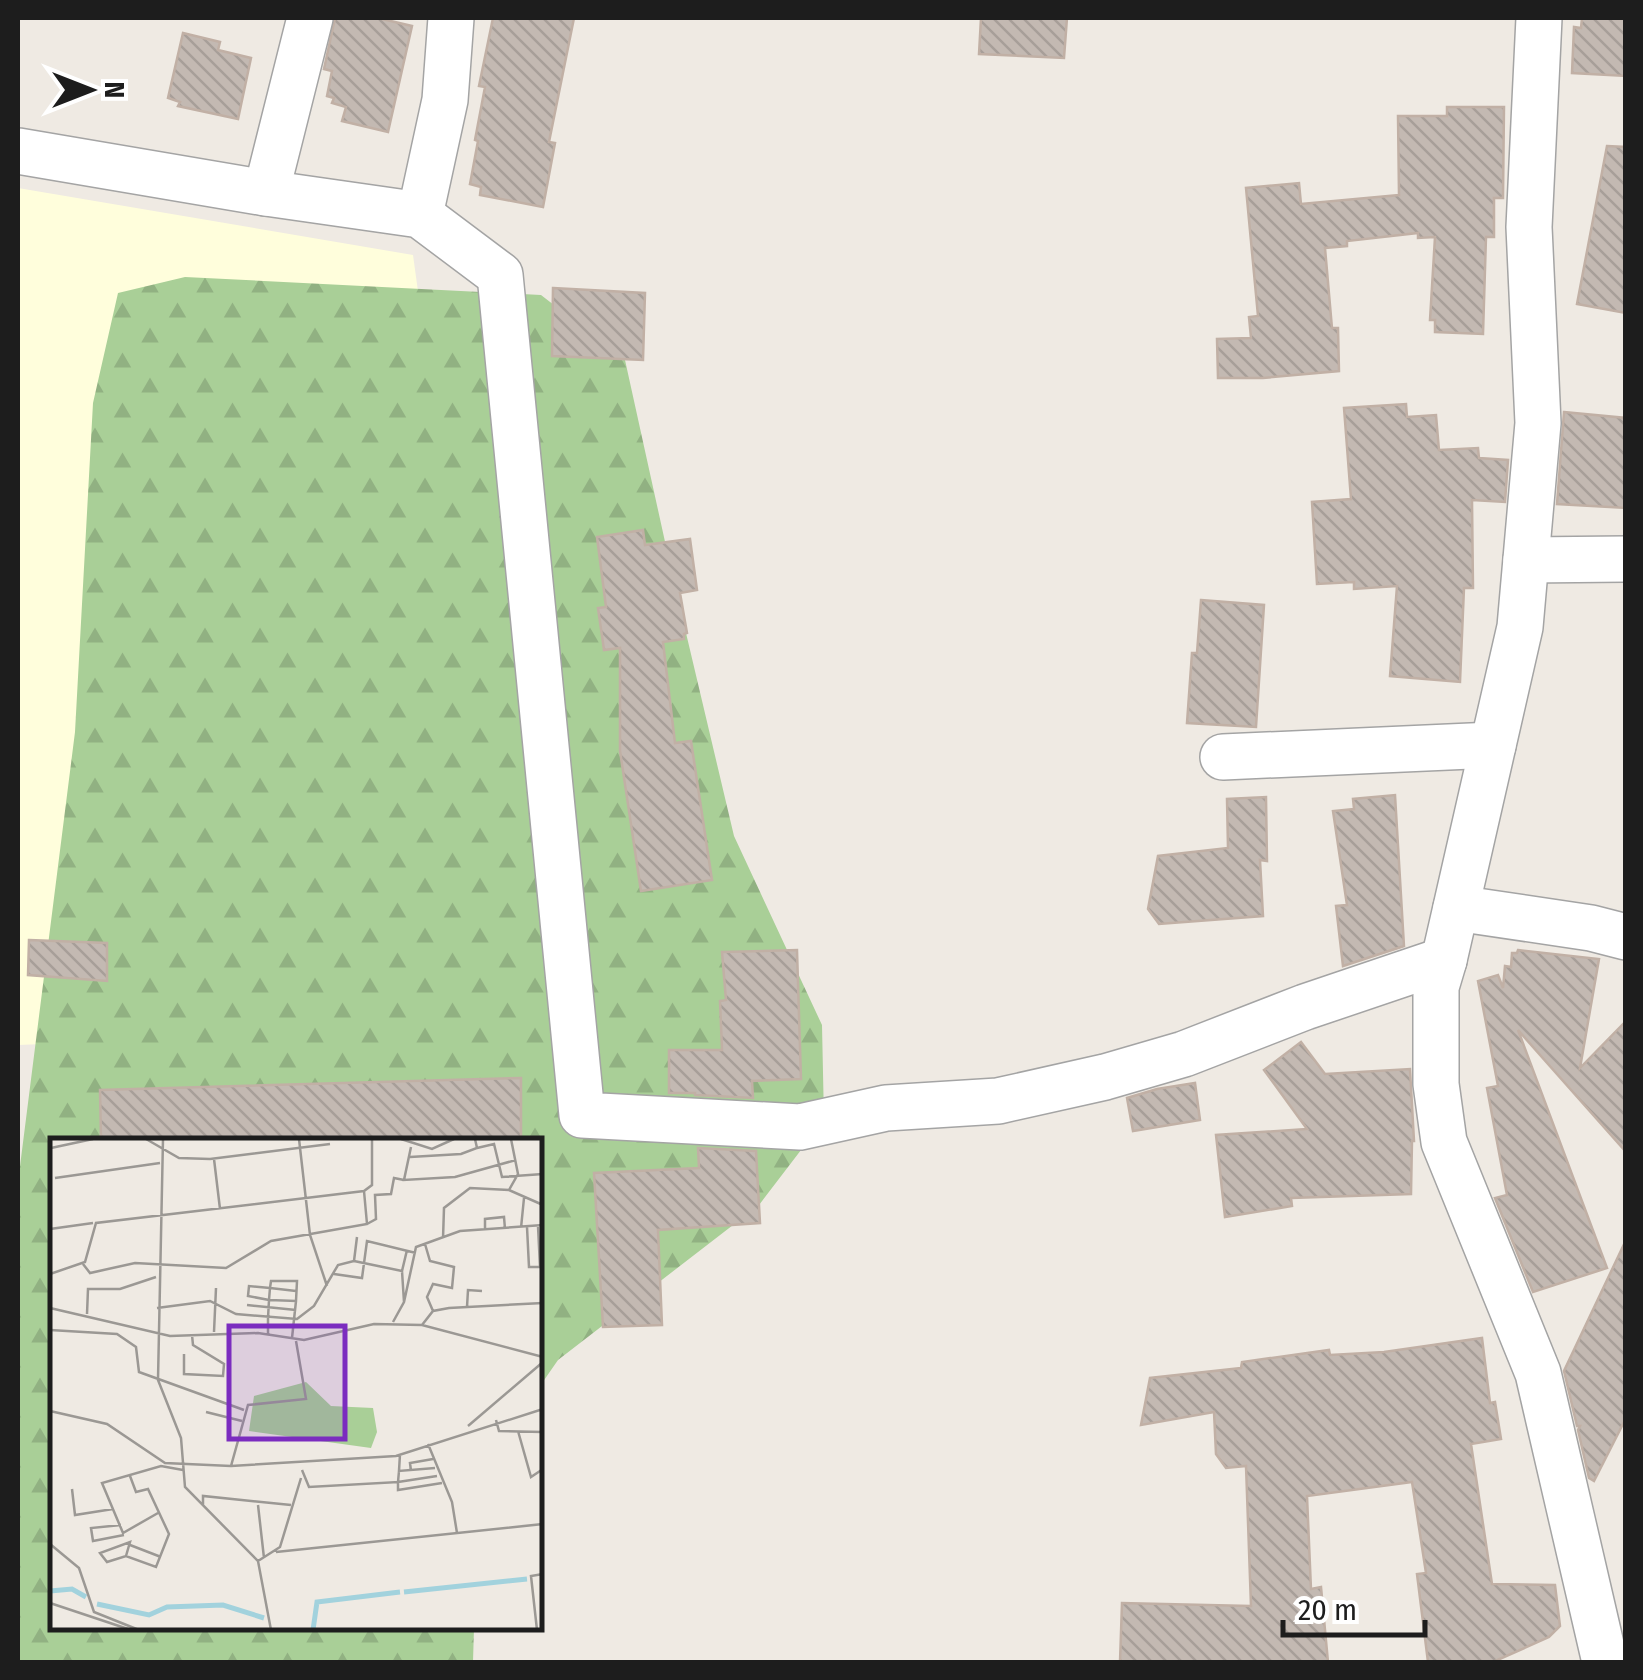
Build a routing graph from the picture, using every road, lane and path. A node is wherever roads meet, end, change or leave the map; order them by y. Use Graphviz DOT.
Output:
graph roads {
  1 [pos="310,18"];
  2 [pos="451,18"];
  3 [pos="1539,18"];
  4 [pos="18,151"];
  5 [pos="266,193"];
  6 [pos="420,215"];
  7 [pos="1626,559"];
  8 [pos="1526,560"];
  9 [pos="1494,746"];
  10 [pos="1223,757"];
  11 [pos="1456,908"];
  12 [pos="1626,937"];
  13 [pos="1444,960"];
  14 [pos="1604,1662"];
  1 -- 5 [label="street"];
  2 -- 6 [label="street"];
  3 -- 8 [label="street"];
  4 -- 5 [label="street"];
  5 -- 6 [label="street"];
  6 -- 13 [label="street"];
  7 -- 8 [label="street"];
  8 -- 9 [label="street"];
  9 -- 10 [label="street"];
  9 -- 11 [label="street"];
  11 -- 12 [label="street"];
  11 -- 13 [label="street"];
  13 -- 14 [label="street"];
}
